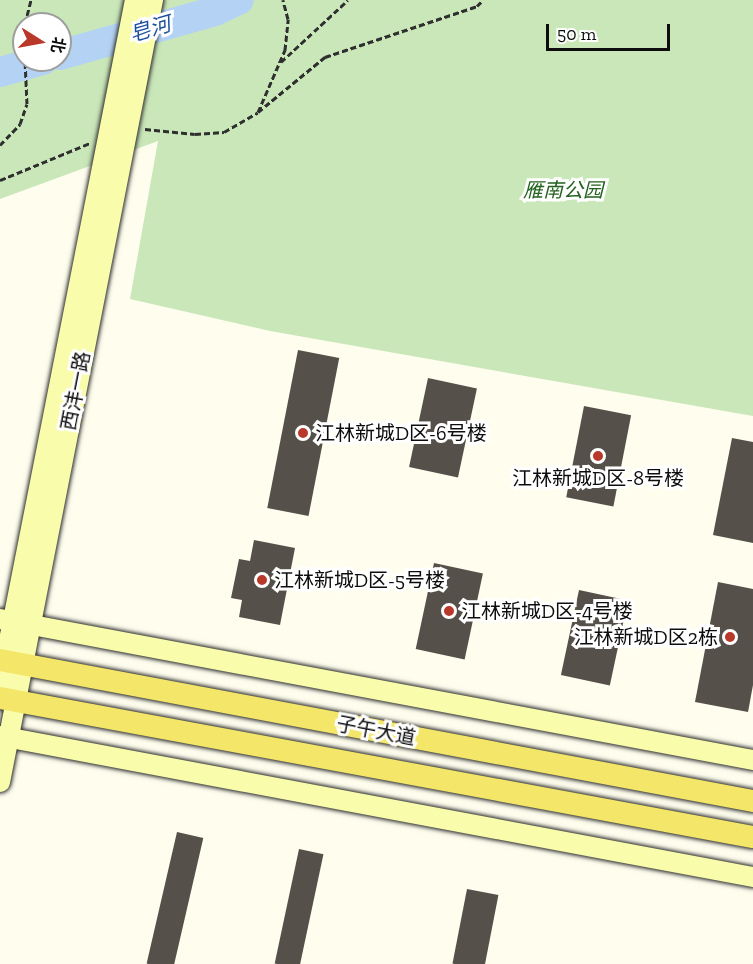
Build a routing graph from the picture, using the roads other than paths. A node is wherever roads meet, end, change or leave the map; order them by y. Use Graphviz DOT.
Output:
graph roads {
  1 [pos="135,0"];
  2 [pos="153,0"];
  3 [pos="119,126"];
  4 [pos="14,622"];
  5 [pos="9,662"];
  6 [pos="6,695"];
  7 [pos="4,737"];
  8 [pos="753,760"];
  9 [pos="0,782"];
  10 [pos="753,801"];
  11 [pos="753,837"];
  12 [pos="753,877"];
  1 -- 3 [label="main road, 西沣一路"];
  2 -- 3 [label="main road, 西沣一路"];
  3 -- 4 [label="main road, 西沣一路"];
  4 -- 5 [label="main road, 西沣一路"];
  4 -- 8 [label="main road"];
  5 -- 6 [label="main road, 西沣一路"];
  5 -- 10 [label="main road, 子午大道"];
  6 -- 7 [label="main road, 西沣一路"];
  6 -- 11 [label="main road, 子午大道"];
  7 -- 9 [label="main road, 西沣一路"];
  7 -- 12 [label="main road"];
}
